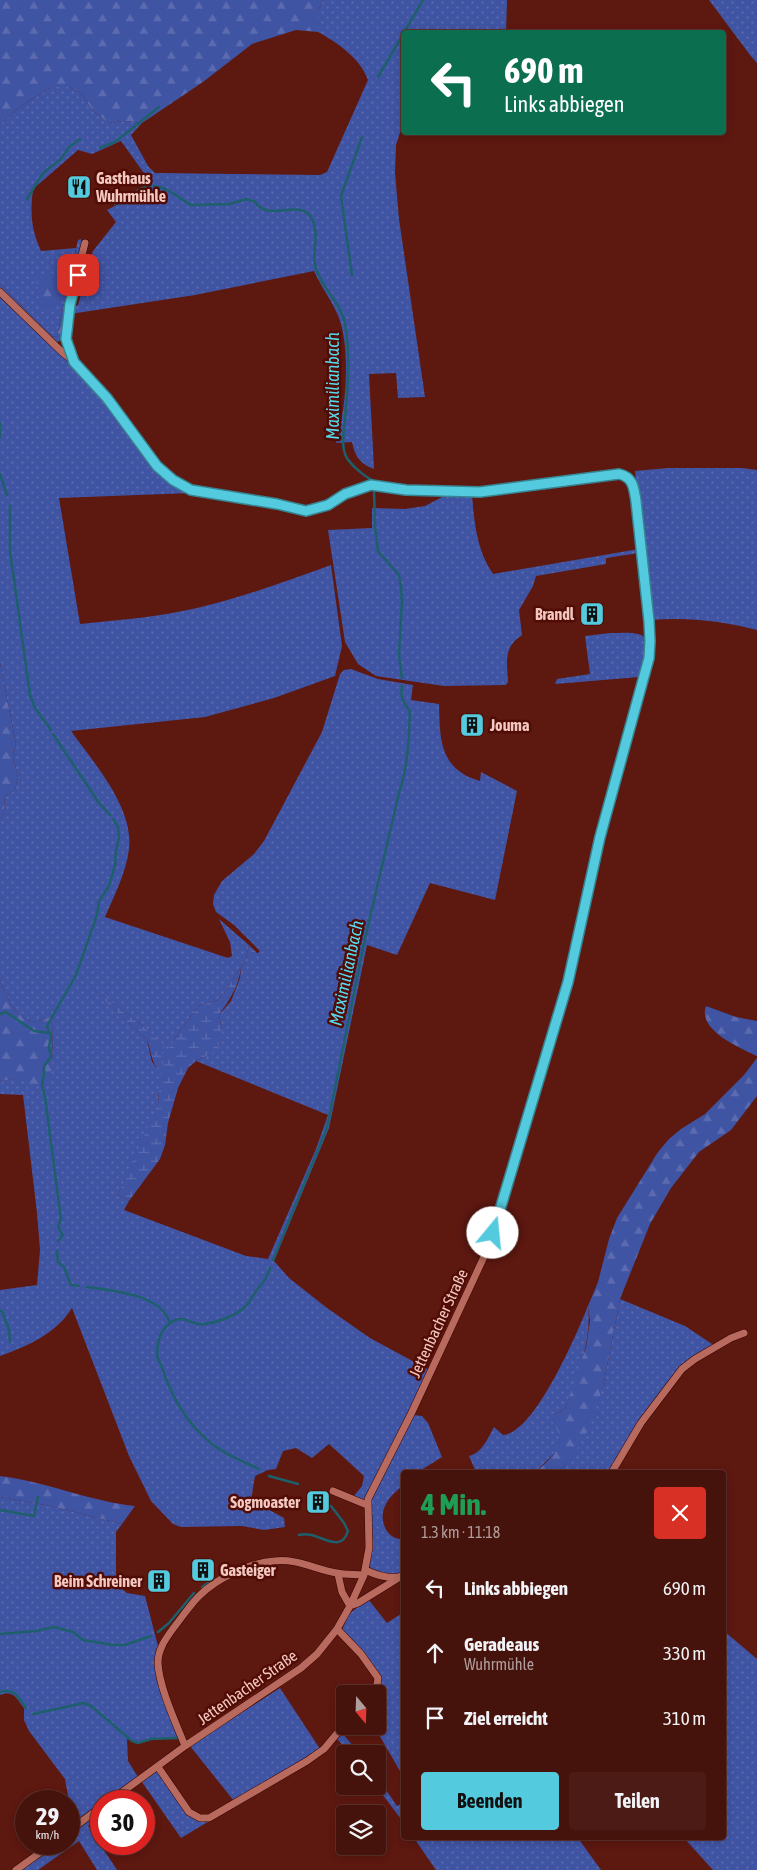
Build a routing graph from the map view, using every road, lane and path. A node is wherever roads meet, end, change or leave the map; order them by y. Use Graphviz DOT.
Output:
graph roads {
  1 [pos="85,243"];
  2 [pos="0,292"];
  3 [pos="66,339"];
  4 [pos="53,344"];
  5 [pos="74,362"];
  6 [pos="744,1333"];
  7 [pos="613,1470"];
  8 [pos="333,1491"];
  9 [pos="367,1505"];
  10 [pos="365,1572"];
  11 [pos="338,1574"];
  12 [pos="401,1576"];
  13 [pos="401,1577"];
  14 [pos="350,1606"];
  15 [pos="337,1629"];
  16 [pos="376,1685"];
  17 [pos="336,1735"];
  18 [pos="185,1746"];
  19 [pos="158,1767"];
  20 [pos="126,1790"];
  21 [pos="37,1855"];
  22 [pos="16,1870"];
  1 -- 3 [label="street"];
  2 -- 4 [label="street"];
  3 -- 4 [label="street"];
  3 -- 5 [label="street"];
  4 -- 5 [label="street"];
  5 -- 9 [label="street, Jettenbacher Straße"];
  6 -- 7 [label="street"];
  8 -- 9 [label="street"];
  9 -- 10 [label="street, Jettenbacher Straße"];
  10 -- 11 [label="street"];
  10 -- 12 [label="street"];
  10 -- 14 [label="street, Jettenbacher Straße"];
  11 -- 14 [label="street"];
  11 -- 18 [label="street"];
  13 -- 14 [label="street"];
  14 -- 15 [label="street, Jettenbacher Straße"];
  15 -- 16 [label="street"];
  15 -- 18 [label="street, Jettenbacher Straße"];
  17 -- 19 [label="street"];
  18 -- 19 [label="street, Jettenbacher Straße"];
  19 -- 20 [label="street, Jettenbacher Straße"];
  21 -- 22 [label="street"];
}
